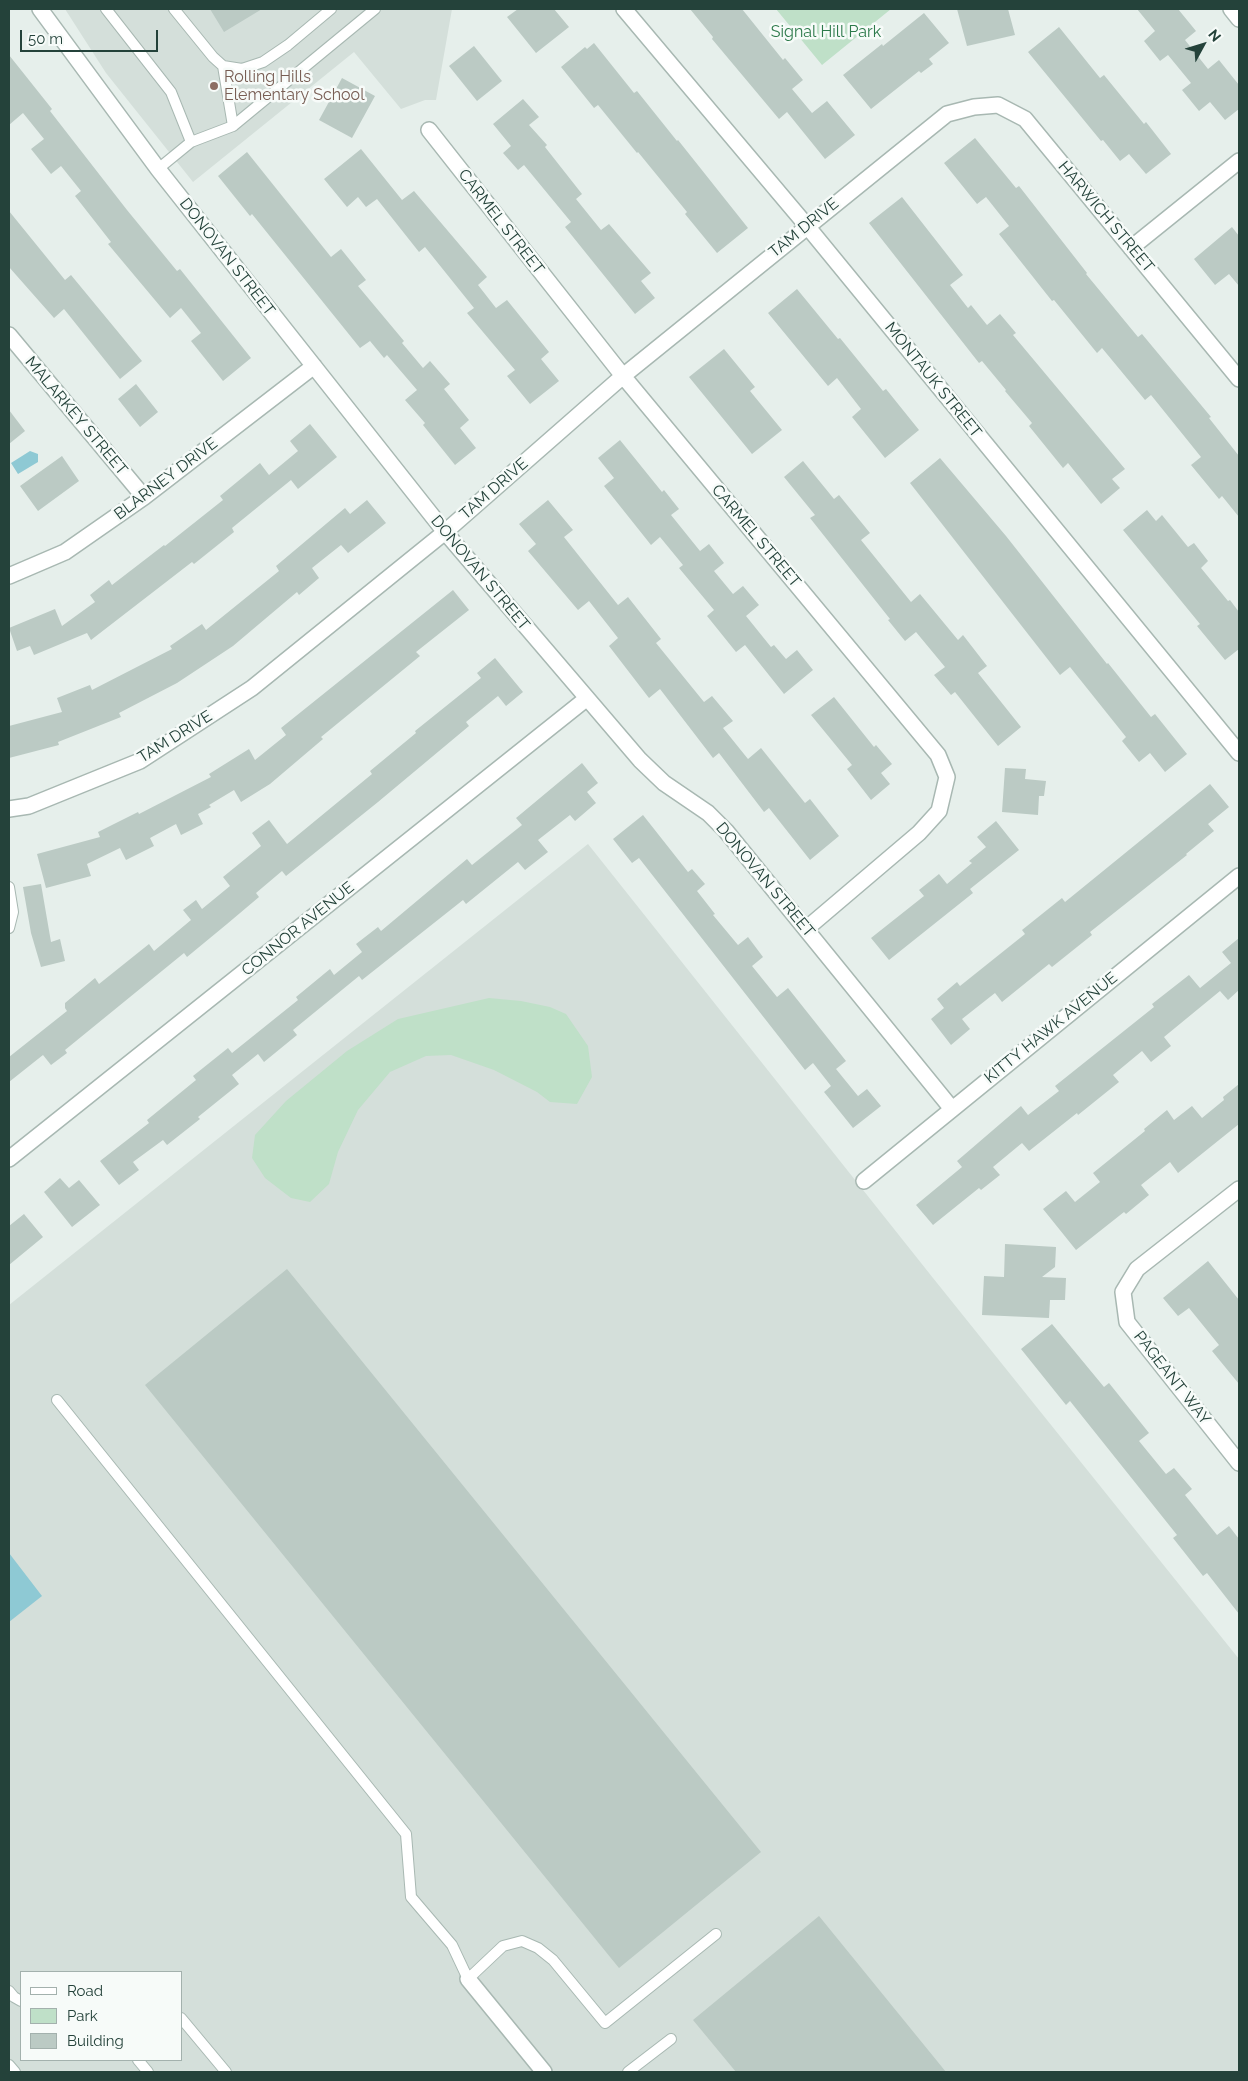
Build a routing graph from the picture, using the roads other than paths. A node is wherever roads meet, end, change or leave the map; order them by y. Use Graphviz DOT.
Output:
graph roads {
  1 [pos="40,9"];
  2 [pos="106,9"];
  3 [pos="174,9"];
  4 [pos="332,9"];
  5 [pos="375,9"];
  6 [pos="624,9"];
  7 [pos="1231,9"];
  8 [pos="1239,19"];
  9 [pos="224,66"];
  10 [pos="947,114"];
  11 [pos="233,126"];
  12 [pos="429,130"];
  13 [pos="191,142"];
  14 [pos="1239,161"];
  15 [pos="158,169"];
  16 [pos="807,226"];
  17 [pos="1131,248"];
  18 [pos="9,335"];
  19 [pos="314,366"];
  20 [pos="623,376"];
  21 [pos="1239,380"];
  22 [pos="144,497"];
  23 [pos="445,532"];
  24 [pos="9,576"];
  25 [pos="586,699"];
  26 [pos="1239,753"];
  27 [pos="9,809"];
  28 [pos="1239,876"];
  29 [pos="9,887"];
  30 [pos="9,928"];
  31 [pos="806,929"];
  32 [pos="952,1109"];
  33 [pos="9,1159"];
  34 [pos="864,1181"];
  35 [pos="1239,1189"];
  36 [pos="56,1400"];
  37 [pos="1239,1463"];
  38 [pos="716,1934"];
  39 [pos="468,1979"];
  40 [pos="9,1990"];
  41 [pos="20,2000"];
  42 [pos="182,2019"];
  43 [pos="671,2038"];
  44 [pos="139,2061"];
  45 [pos="9,2065"];
  46 [pos="15,2072"];
  47 [pos="148,2072"];
  48 [pos="226,2072"];
  49 [pos="544,2072"];
  50 [pos="628,2072"];
  1 -- 15 [label="street, DONOVAN STREET"];
  2 -- 13 [label="lane"];
  3 -- 9 [label="lane"];
  4 -- 9 [label="lane"];
  5 -- 11 [label="lane"];
  6 -- 16 [label="street, MONTAUK STREET"];
  7 -- 8 [label="street"];
  9 -- 11 [label="lane"];
  10 -- 16 [label="street, TAM DRIVE"];
  10 -- 17 [label="street, HARWICH STREET"];
  11 -- 13 [label="lane"];
  12 -- 20 [label="street, CARMEL STREET"];
  13 -- 15 [label="lane"];
  14 -- 17 [label="street"];
  15 -- 19 [label="street, DONOVAN STREET"];
  16 -- 20 [label="street, TAM DRIVE"];
  16 -- 26 [label="street, MONTAUK STREET"];
  17 -- 21 [label="street, HARWICH STREET"];
  18 -- 22 [label="street, MALARKEY STREET"];
  19 -- 22 [label="street, BLARNEY DRIVE"];
  19 -- 23 [label="street, DONOVAN STREET"];
  20 -- 23 [label="street, TAM DRIVE"];
  20 -- 31 [label="street, CARMEL STREET"];
  22 -- 24 [label="street, BLARNEY DRIVE"];
  23 -- 25 [label="street, DONOVAN STREET"];
  23 -- 27 [label="street, TAM DRIVE"];
  25 -- 31 [label="street, DONOVAN STREET"];
  25 -- 33 [label="street, CONNOR AVENUE"];
  28 -- 32 [label="street, KITTY HAWK AVENUE"];
  29 -- 30 [label="lane"];
  31 -- 32 [label="street, DONOVAN STREET"];
  32 -- 34 [label="street, KITTY HAWK AVENUE"];
  35 -- 37 [label="street, PAGEANT WAY"];
  36 -- 39 [label="lane"];
  38 -- 39 [label="lane"];
  39 -- 49 [label="street"];
  40 -- 41 [label="lane"];
  42 -- 48 [label="lane"];
  43 -- 50 [label="lane"];
  44 -- 47 [label="lane"];
  45 -- 46 [label="lane"];
}
